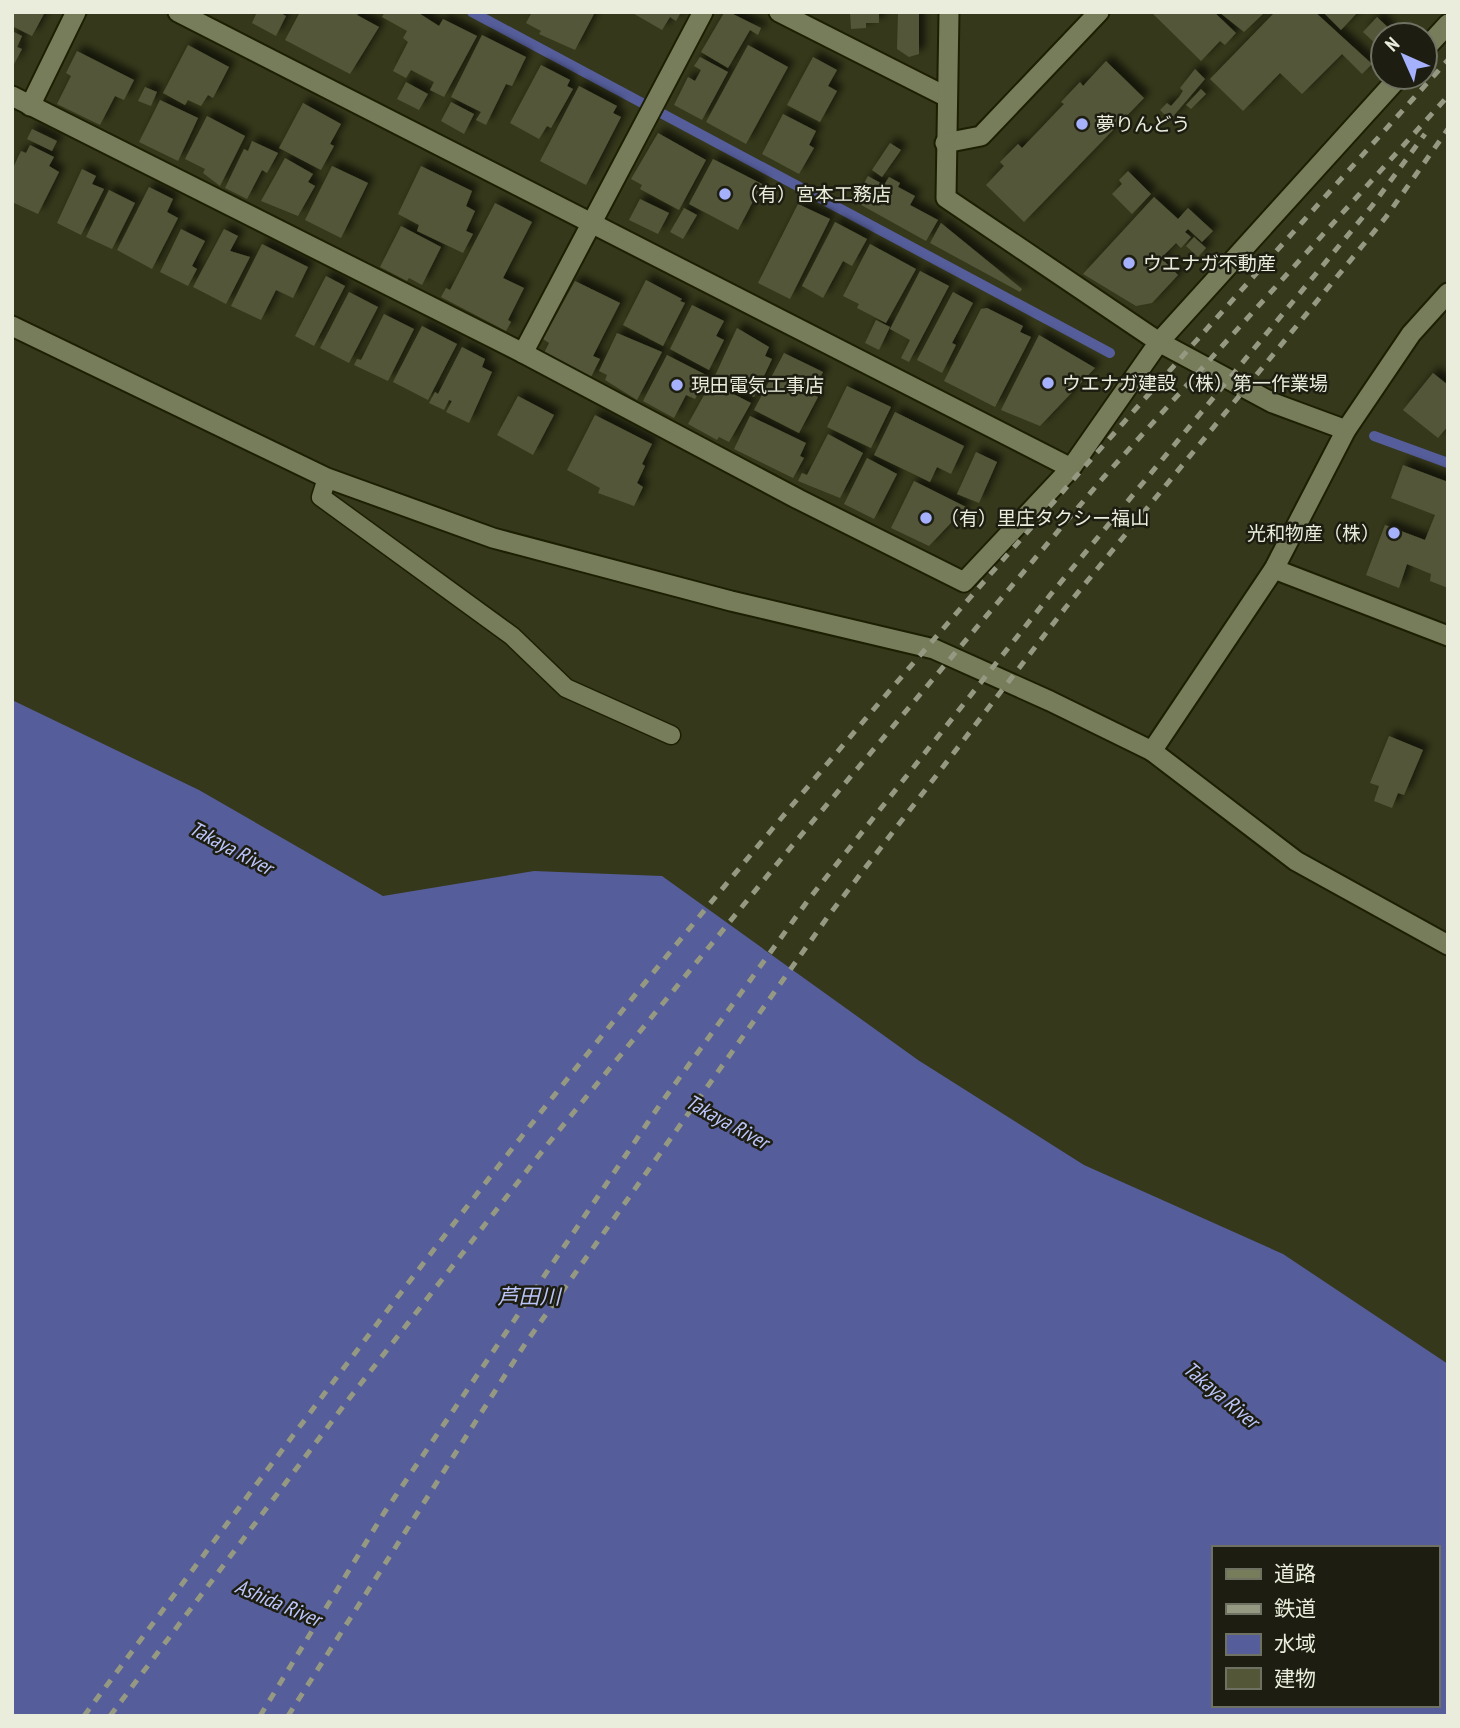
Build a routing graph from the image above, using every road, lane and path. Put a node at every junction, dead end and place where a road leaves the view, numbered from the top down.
1 (76, 12) edge
2 (178, 12) edge
3 (704, 12) edge
4 (779, 12) edge
5 (949, 12) edge
6 (1099, 12) edge
7 (1386, 91) edge
8 (947, 97) junction
9 (21, 101) edge
10 (946, 142) junction
11 (591, 222) junction
12 (1448, 293) edge
13 (12, 326) edge
14 (1159, 342) junction
15 (523, 353) junction
16 (1346, 430) junction
17 (1071, 468) junction
18 (327, 478) junction
19 (1274, 569) junction
20 (1448, 636) edge
21 (671, 735) dead end
22 (1152, 751) junction
23 (1448, 945) edge

1 - 9 street
2 - 11 street
3 - 11 street
4 - 8 street
5 - 8 street
6 - 10 street
7 - 14 street
8 - 10 street
9 - 15 street
10 - 14 street
11 - 15 street
11 - 17 street
12 - 16 street
13 - 18 street
14 - 16 street
14 - 17 street
15 - 17 street
16 - 19 street
18 - 21 lane
18 - 22 street
19 - 20 street
19 - 22 street
22 - 23 street

